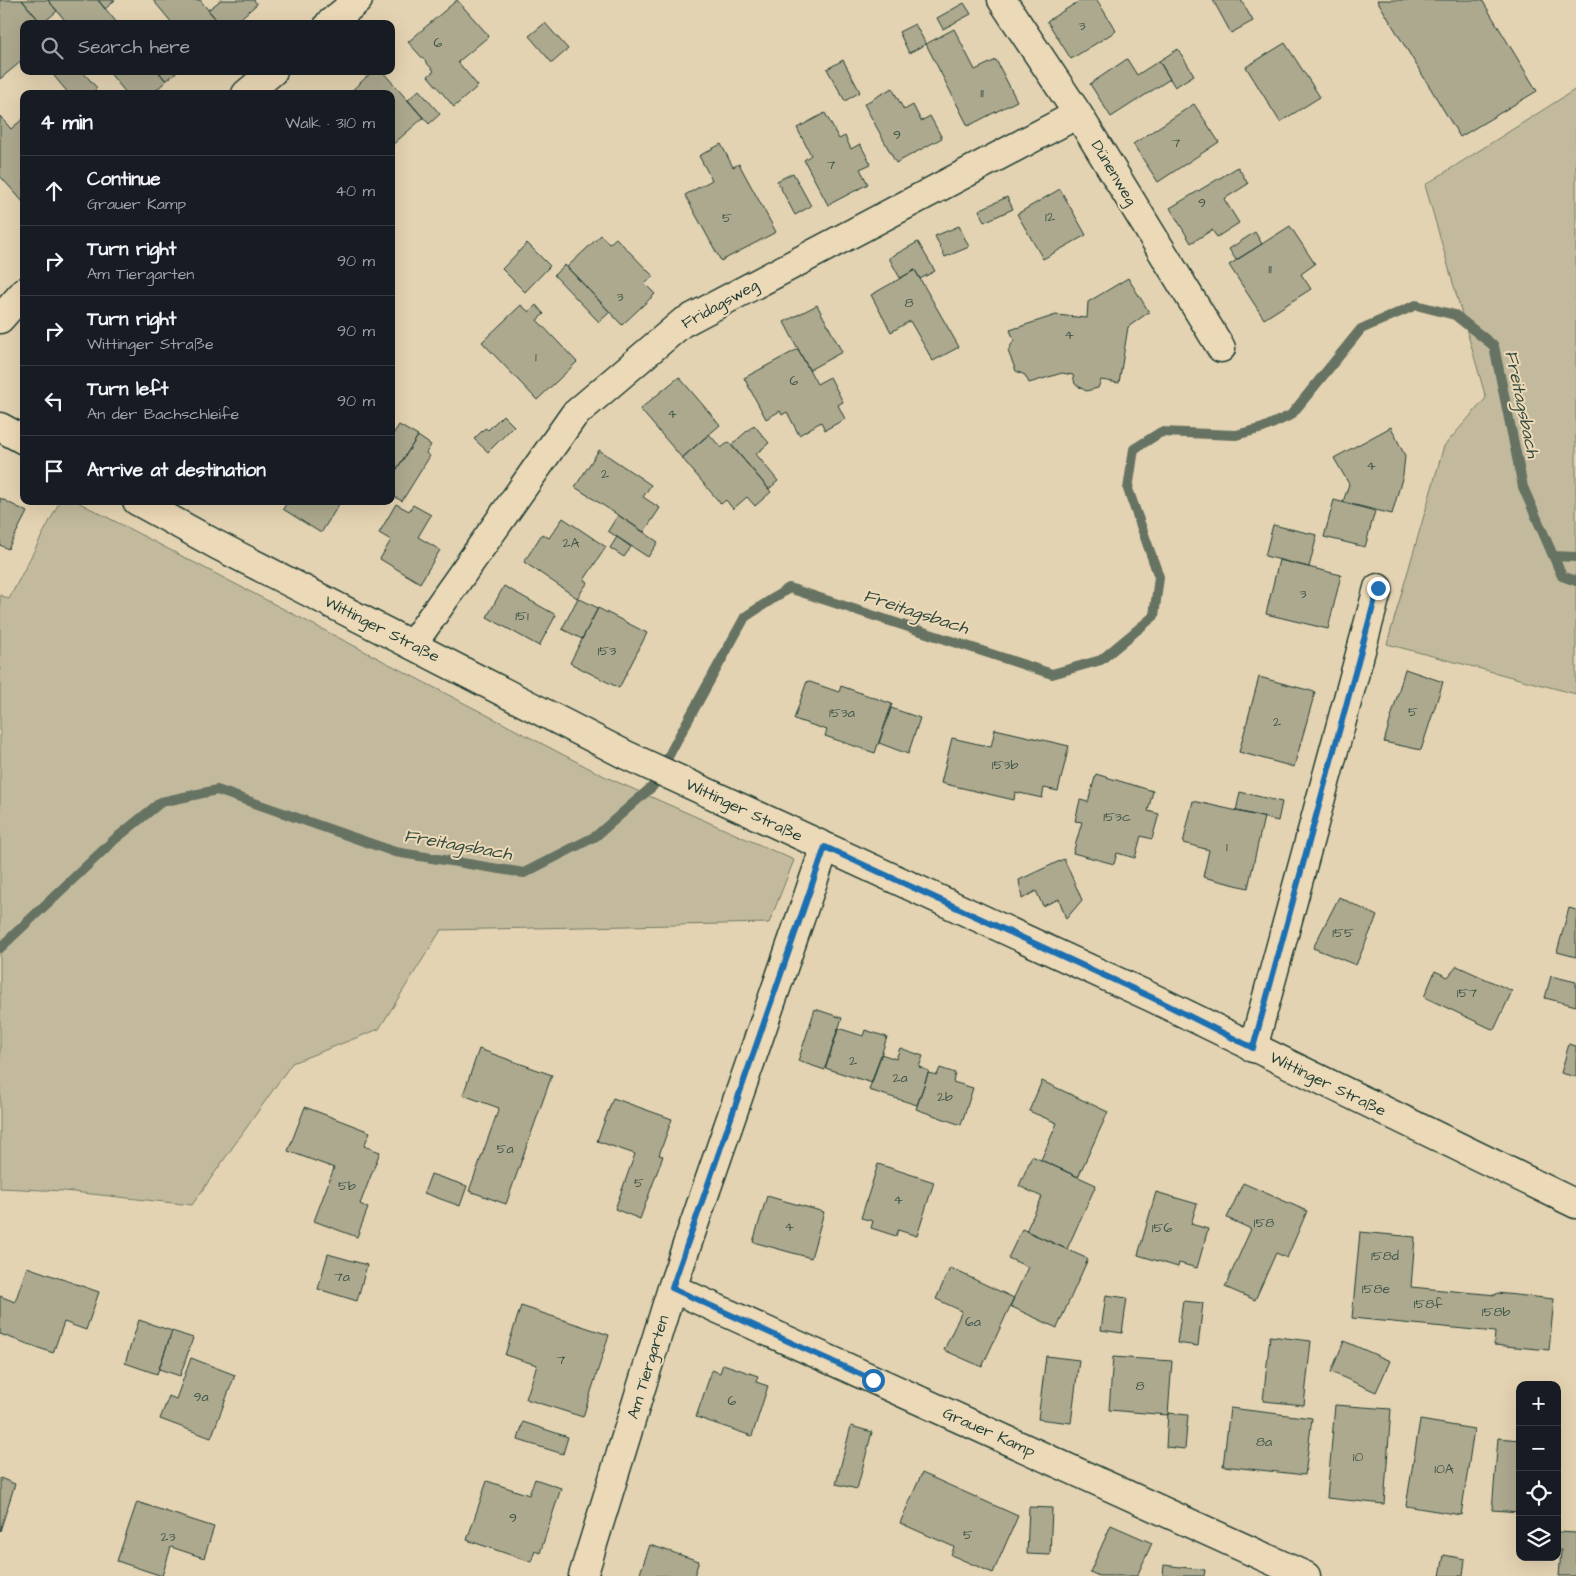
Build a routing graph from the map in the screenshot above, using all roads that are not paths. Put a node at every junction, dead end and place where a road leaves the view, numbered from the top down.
1 (358, 0) edge
2 (1002, 0) edge
3 (334, 20) edge
4 (267, 75) edge
5 (251, 90) edge
6 (1078, 114) junction
7 (20, 296) edge
8 (0, 319) edge
9 (1221, 348) dead end
10 (0, 427) edge
11 (20, 438) edge
12 (144, 505) edge
13 (1378, 588) dead end
14 (412, 644) junction
15 (825, 847) junction
16 (1253, 1048) junction
17 (1576, 1204) edge
18 (672, 1288) junction
19 (583, 1576) edge
20 (1306, 1576) edge

1 - 3 street
2 - 6 street, Dünenweg
4 - 5 street
6 - 9 street, Dünenweg
6 - 14 street, Fridagsweg
7 - 8 street
10 - 11 street
12 - 14 street, Wittinger Straße
13 - 16 street
14 - 15 street, Wittinger Straße
15 - 16 street, Wittinger Straße
15 - 18 street, Am Tiergarten
16 - 17 street, Wittinger Straße
18 - 19 street, Am Tiergarten
18 - 20 street, Grauer Kamp

